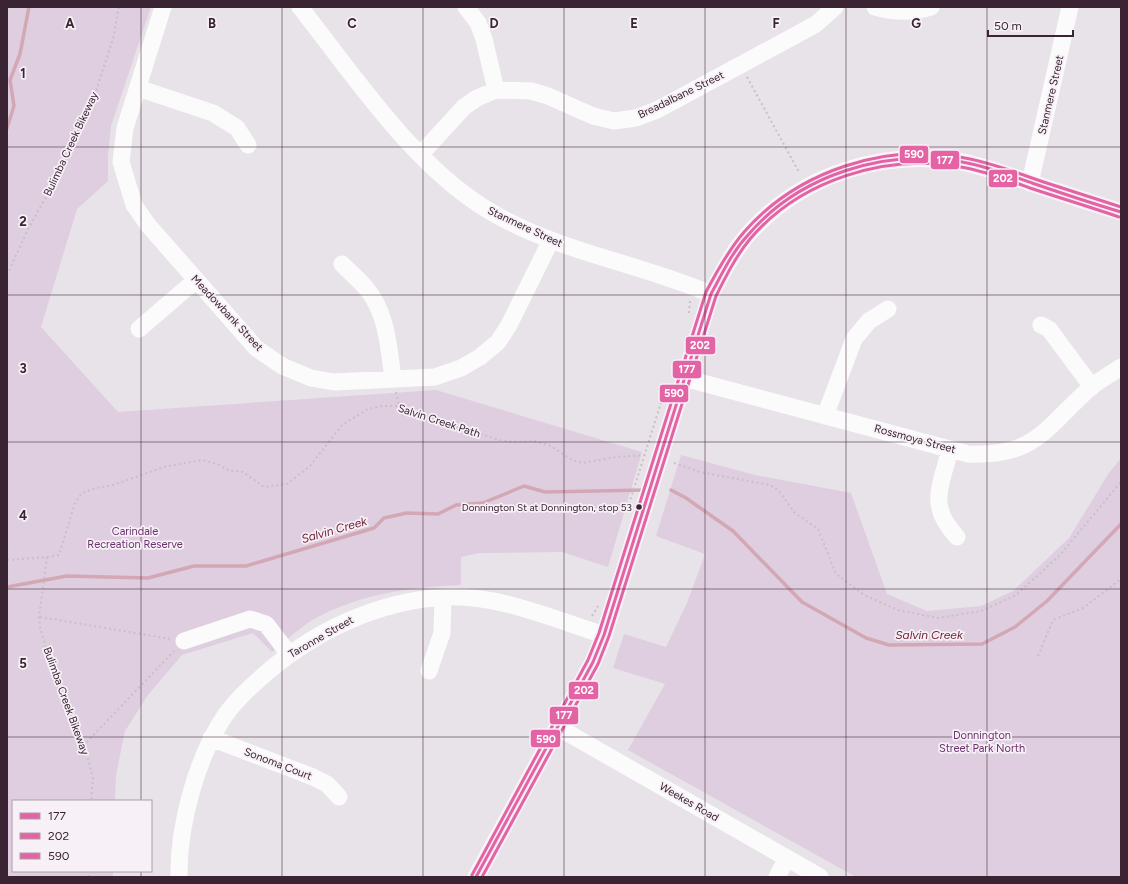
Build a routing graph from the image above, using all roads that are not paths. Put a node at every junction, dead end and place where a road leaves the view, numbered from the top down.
1 (163, 7) edge
2 (300, 7) edge
3 (466, 7) edge
4 (835, 7) edge
5 (875, 7) edge
6 (931, 7) edge
7 (1070, 7) edge
8 (138, 88) junction
9 (496, 90) junction
10 (248, 145) dead end
11 (420, 155) junction
12 (1030, 183) junction
13 (1121, 212) edge
14 (551, 240) junction
15 (342, 264) dead end
16 (196, 280) junction
17 (711, 294) junction
18 (888, 309) dead end
19 (1041, 325) dead end
20 (139, 329) dead end
21 (1121, 368) edge
22 (684, 378) junction
23 (395, 385) junction
24 (1092, 387) junction
25 (825, 416) junction
26 (950, 449) junction
27 (957, 537) dead end
28 (443, 597) junction
29 (604, 635) junction
30 (184, 641) road end
31 (289, 654) junction
32 (429, 671) dead end
33 (559, 728) junction
34 (211, 738) junction
35 (339, 797) dead end
36 (787, 858) junction
37 (179, 877) edge
38 (476, 877) edge
39 (777, 877) edge
40 (820, 877) edge

1 - 8 street, Meadowbank Street
2 - 11 street, Stanmere Street
3 - 9 street
4 - 9 street, Breadalbane Street
5 - 6 street
7 - 12 street, Stanmere Street
8 - 10 street
8 - 16 street, Meadowbank Street
9 - 11 street, Breadalbane Street
11 - 14 street, Stanmere Street
12 - 13 street
12 - 17 street
14 - 17 street, Stanmere Street
14 - 23 street, Meadowbank Street
15 - 23 street
16 - 20 street
16 - 23 street, Meadowbank Street
17 - 22 street
18 - 25 street
19 - 24 street
21 - 24 street, Rossmoya Street
22 - 25 street, Rossmoya Street
22 - 29 street
24 - 26 street, Rossmoya Street
25 - 26 street, Rossmoya Street
26 - 27 street
28 - 29 street, Taronne Street
28 - 31 street, Taronne Street
28 - 32 street
29 - 33 street
30 - 31 street
31 - 34 street, Taronne Street
33 - 36 street, Weekes Road
33 - 38 street
34 - 35 street, Sonoma Court
34 - 37 street, Taronne Street
36 - 39 street
36 - 40 street, Weekes Road

